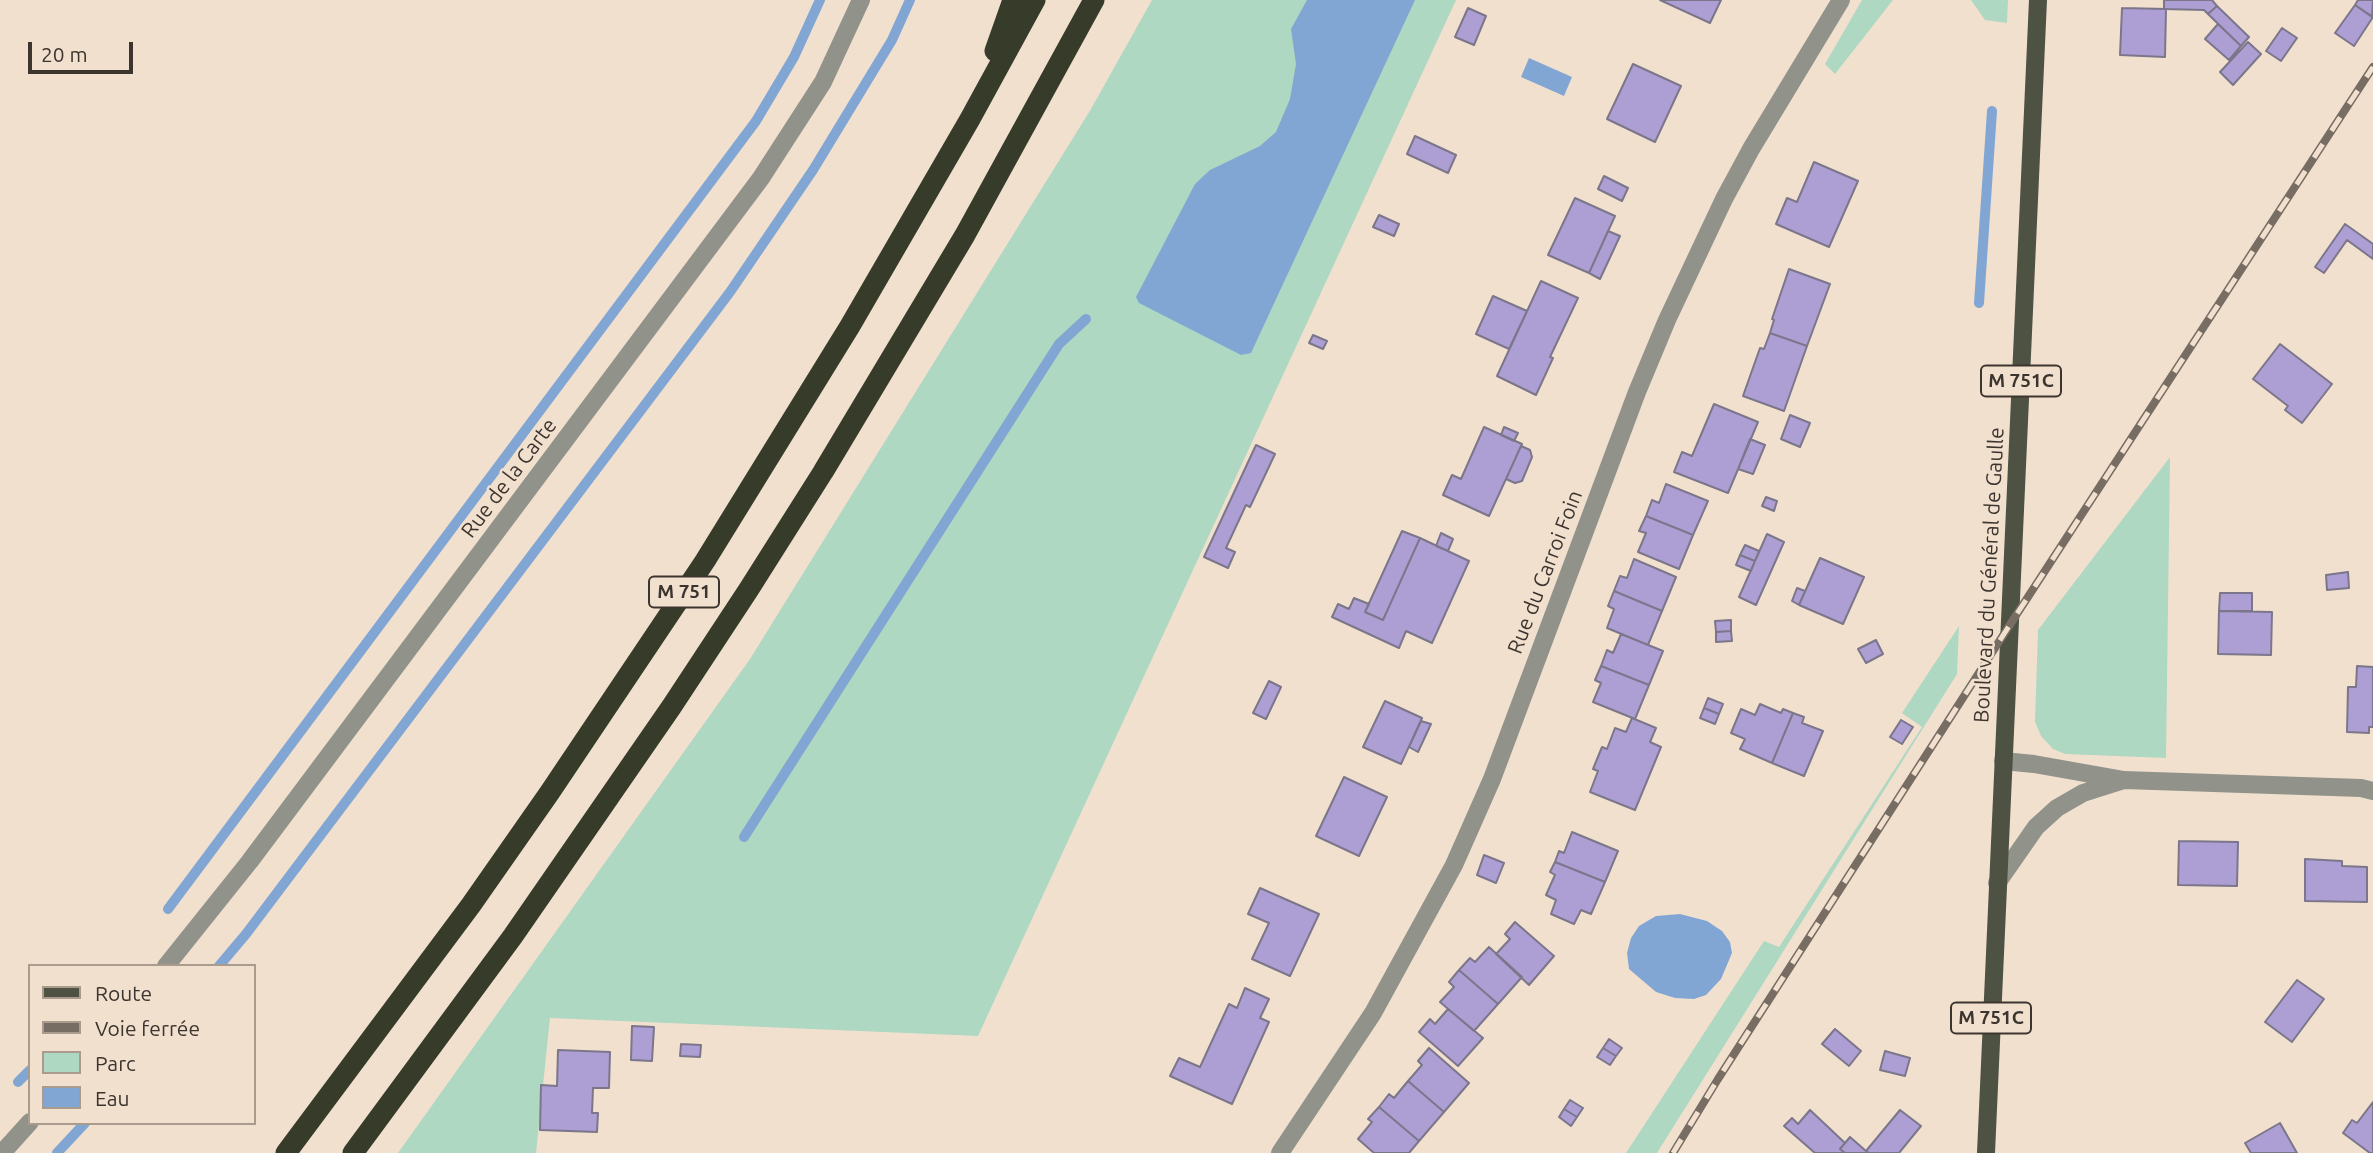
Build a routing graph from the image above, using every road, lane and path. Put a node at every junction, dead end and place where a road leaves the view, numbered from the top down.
1 (862, 0) edge
2 (1013, 0) edge
3 (1035, 0) edge
4 (1841, 0) edge
5 (2038, 0) edge
6 (1092, 5) edge
7 (970, 119) junction
8 (2003, 761) junction
9 (2124, 780) junction
10 (2373, 791) edge
11 (1997, 883) junction
12 (168, 964) edge
13 (28, 1124) edge
14 (2, 1153) edge
15 (286, 1153) edge
16 (353, 1153) edge
17 (1280, 1153) edge
18 (1986, 1153) edge

1 - 12 street, Rue de la Carte
2 - 7 highway
3 - 7 highway, M 751
4 - 17 street, Rue du Carroi Foin
5 - 8 main road, Boulevard du Général de Gaulle / M 751C
6 - 16 highway, M 751
7 - 15 highway, M 751
8 - 9 street
8 - 11 main road, Boulevard du Général de Gaulle / M 751C
9 - 10 street
9 - 11 street
11 - 18 main road, Boulevard du Général de Gaulle / M 751C
13 - 14 street

